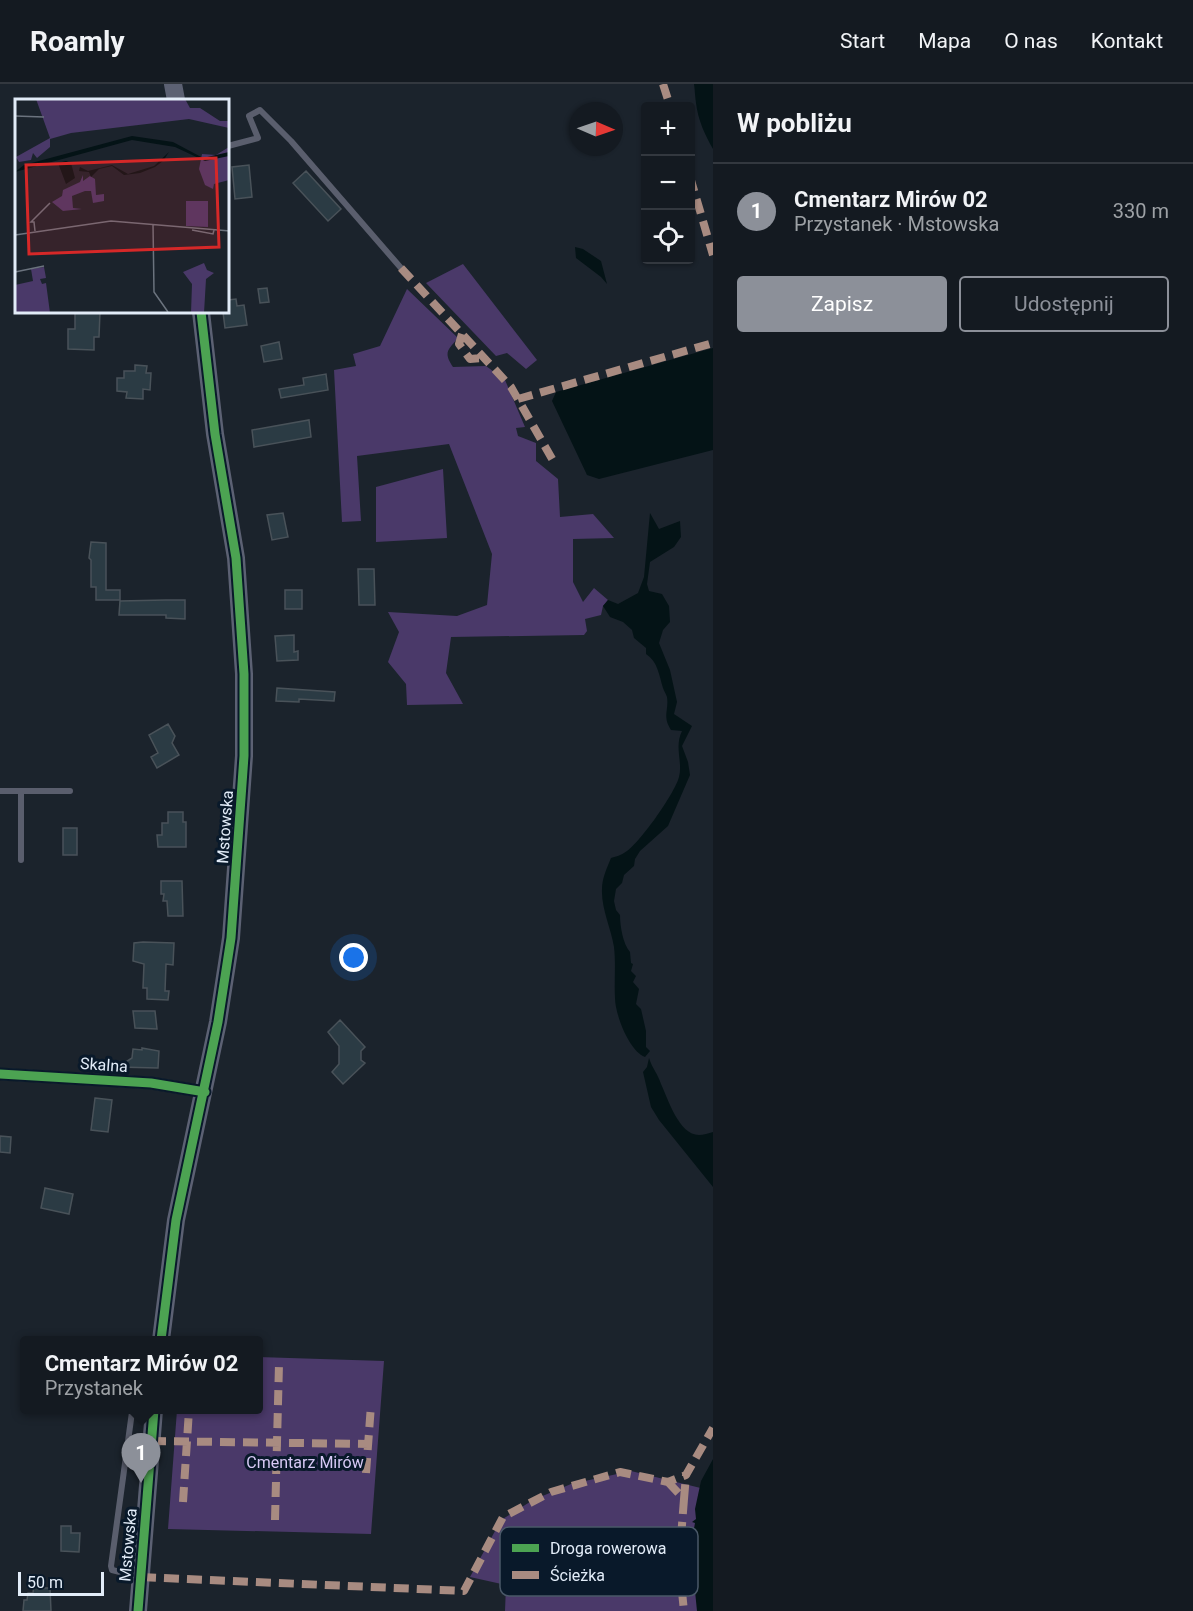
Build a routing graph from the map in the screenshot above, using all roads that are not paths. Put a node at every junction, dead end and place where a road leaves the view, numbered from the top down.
1 (173, 84) edge
2 (176, 99) edge
3 (230, 145) edge
4 (401, 268) dead end
5 (201, 314) edge
6 (0, 791) edge
7 (21, 791) junction
8 (70, 791) dead end
9 (21, 860) dead end
10 (0, 1074) edge
11 (205, 1092) junction
12 (162, 1336) edge
13 (132, 1414) edge
14 (154, 1414) edge
15 (141, 1577) junction
16 (138, 1611) edge

1 - 2 street
3 - 4 lane
5 - 11 street, Mstowska
6 - 7 lane
7 - 8 lane
7 - 9 lane
10 - 11 street, Skalna
11 - 12 street, Mstowska
13 - 15 lane
14 - 15 street, Mstowska
15 - 16 street, Mstowska

